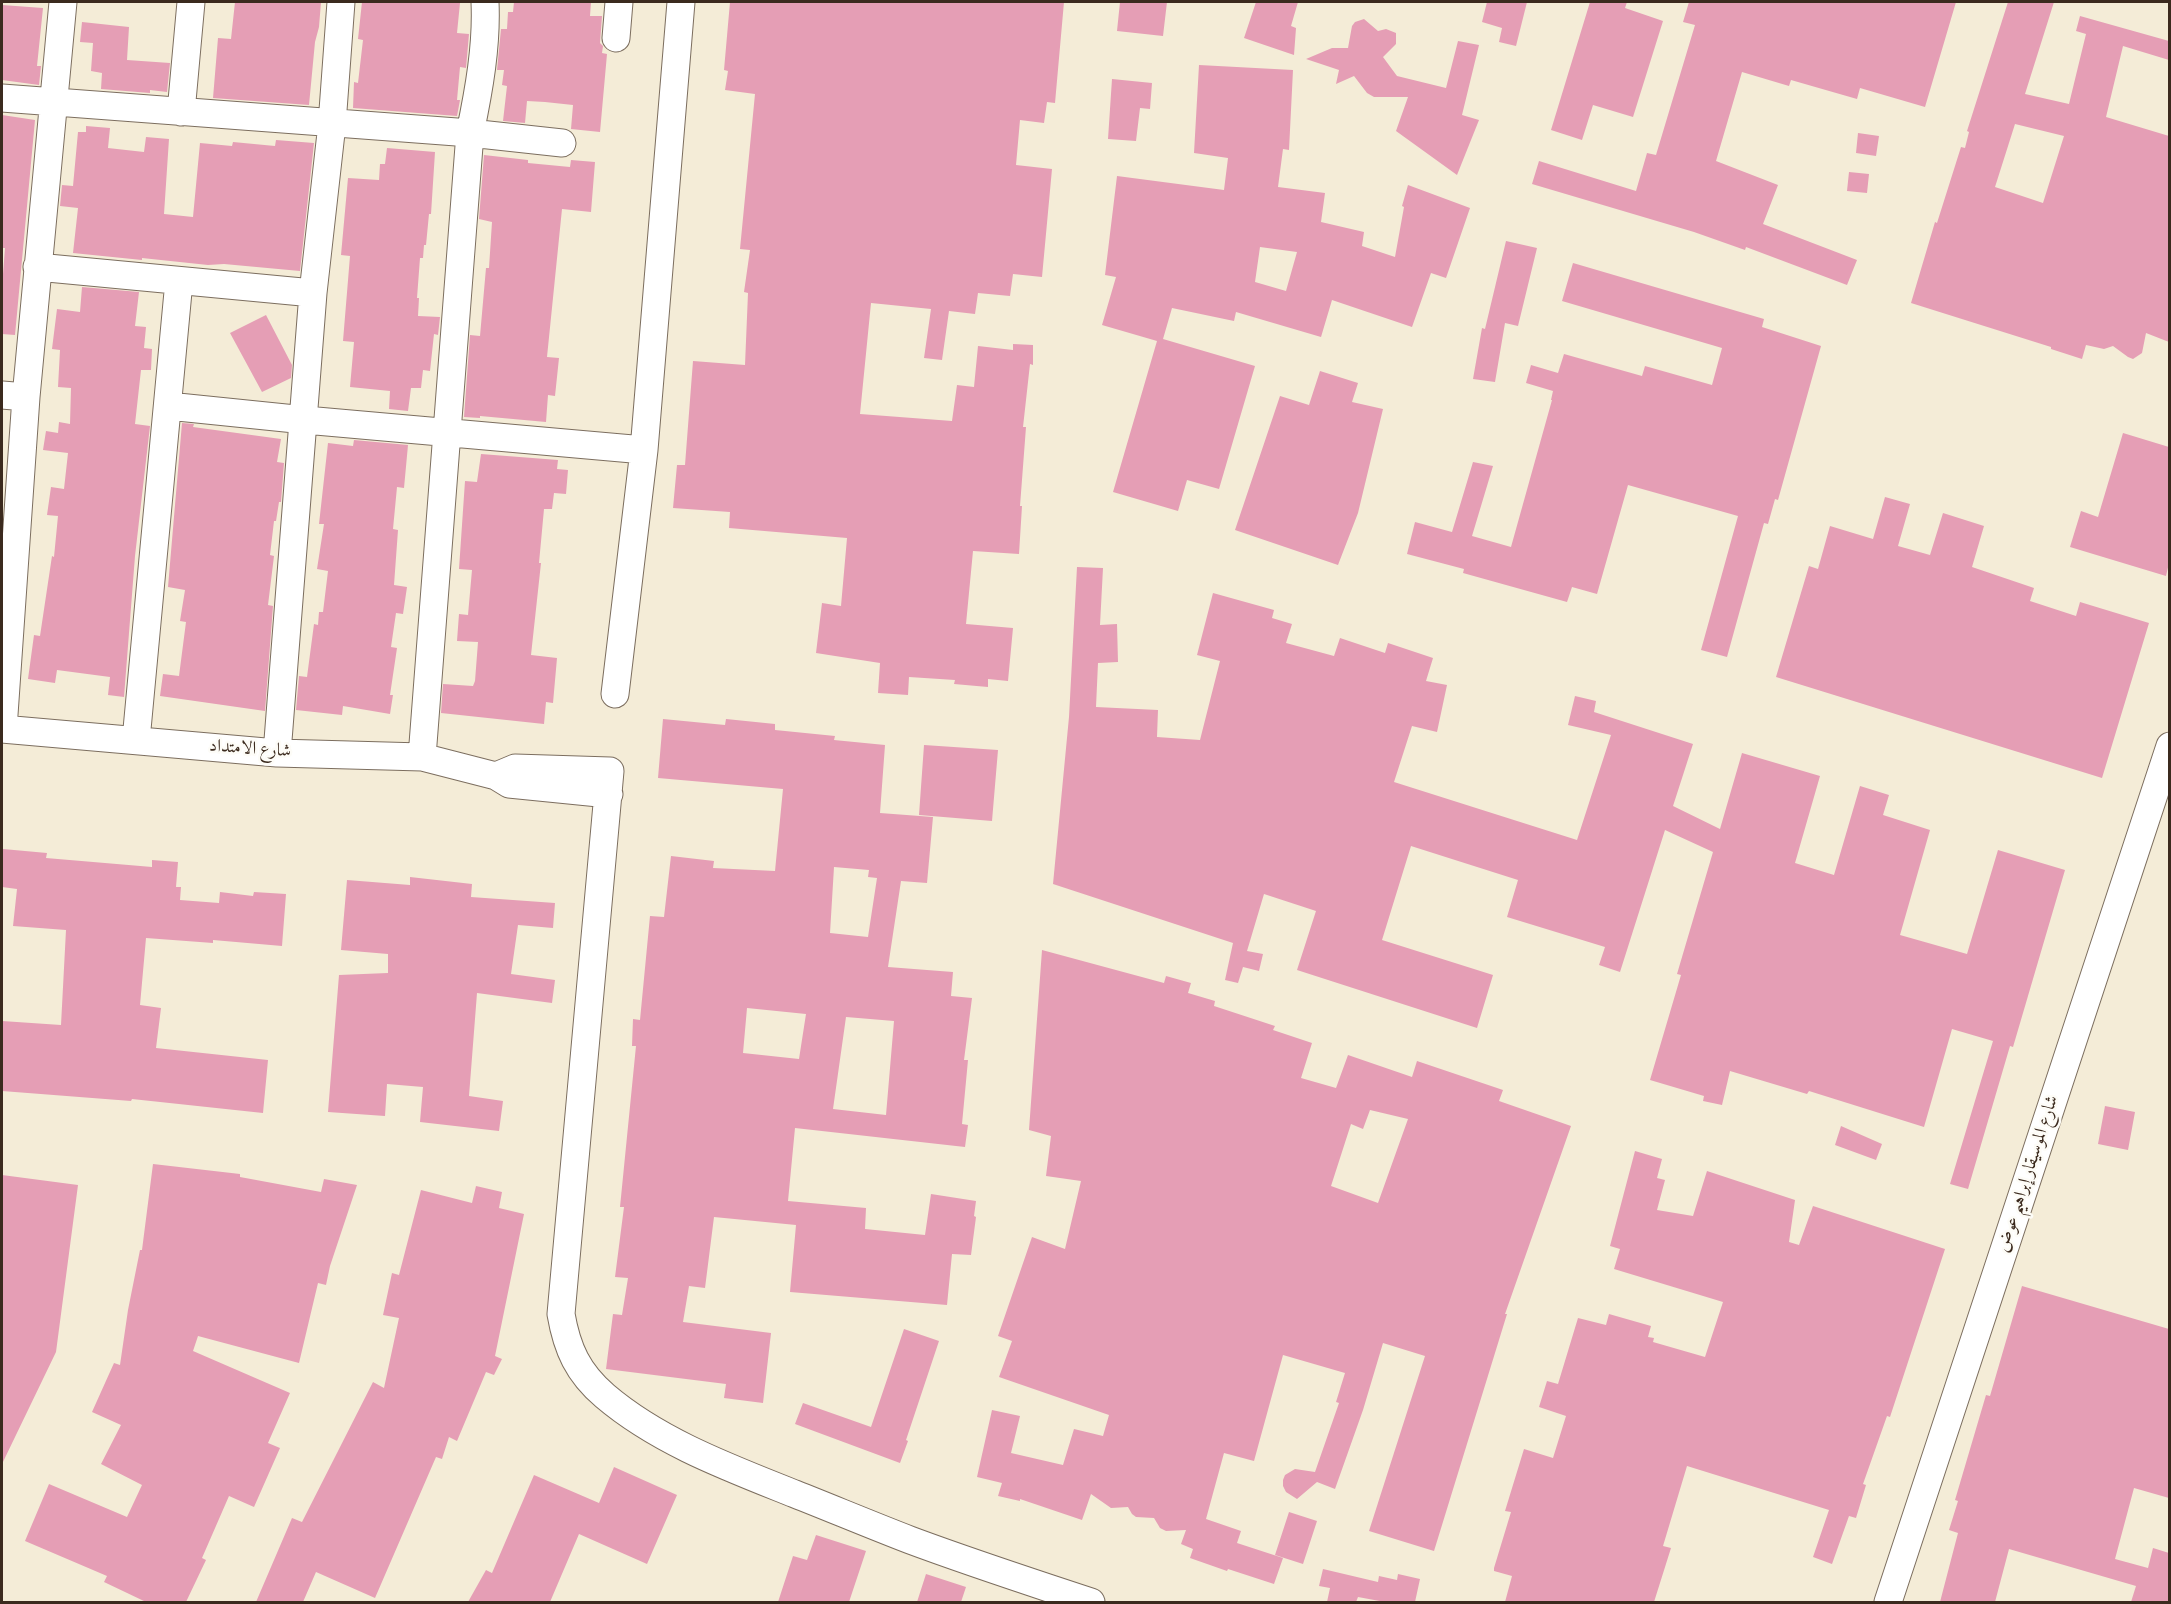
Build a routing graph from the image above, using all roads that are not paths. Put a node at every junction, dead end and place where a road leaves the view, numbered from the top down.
1 (63, 2) edge
2 (191, 2) edge
3 (341, 2) edge
4 (485, 2) edge
5 (619, 2) edge
6 (681, 2) edge
7 (616, 38) dead end
8 (2, 98) edge
9 (52, 102) junction
10 (181, 112) junction
11 (332, 124) junction
12 (470, 133) junction
13 (562, 143) dead end
14 (37, 267) junction
15 (179, 281) junction
16 (313, 293) junction
17 (14, 396) edge
18 (168, 406) junction
19 (304, 420) junction
20 (446, 433) junction
21 (644, 450) junction
22 (615, 694) dead end
23 (2, 729) edge
24 (136, 740) junction
25 (2169, 746) edge
26 (277, 753) junction
27 (422, 757) junction
28 (1091, 1602) edge
29 (1888, 1602) edge

1 - 9 street
2 - 10 street
3 - 11 street
4 - 12 street
5 - 7 street
6 - 21 street
8 - 9 street
9 - 10 street
9 - 14 street
10 - 11 street
11 - 12 street
11 - 16 street
12 - 13 street
12 - 20 street
14 - 15 street
14 - 17 street
15 - 16 street
15 - 18 street
16 - 19 street
17 - 23 street
18 - 19 street
18 - 24 street
19 - 20 street
19 - 26 street
20 - 21 street
20 - 27 street
21 - 22 street
23 - 24 street, شارع الامتداد
24 - 26 street, شارع الامتداد
25 - 29 street, شارع الموسيقار إبراهيم عوض
26 - 27 street, شارع الامتداد
27 - 28 street, شارع الامتداد

